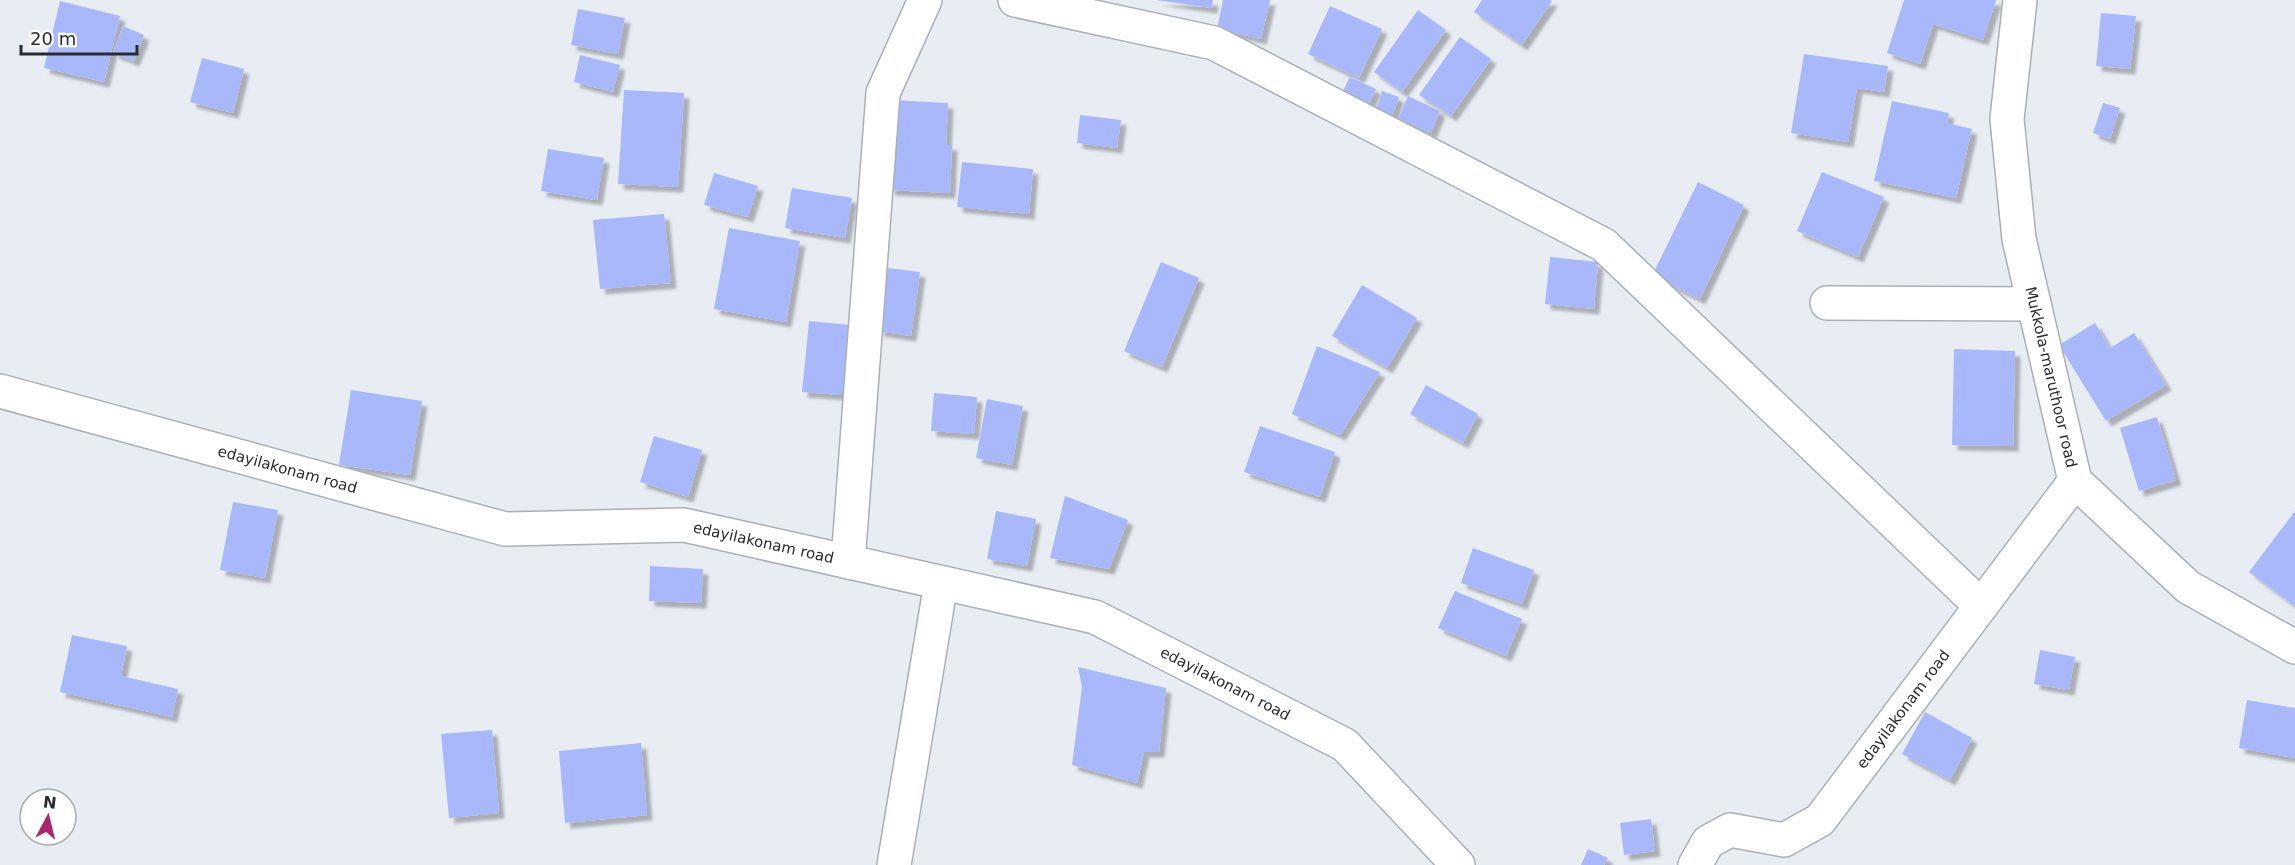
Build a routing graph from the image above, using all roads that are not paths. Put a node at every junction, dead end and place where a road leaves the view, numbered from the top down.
1 (925, 0) edge
2 (1015, 0) edge
3 (2020, 0) edge
4 (1827, 303) dead end
5 (2034, 304) junction
6 (0, 391) edge
7 (2075, 481) junction
8 (848, 562) junction
9 (941, 583) junction
10 (1981, 606) junction
11 (2295, 647) edge
12 (894, 865) edge
13 (1458, 865) edge
14 (1695, 865) edge

1 - 8 street
2 - 10 street
3 - 5 street, Mukkola-maruthoor road
4 - 5 street
5 - 7 street, Mukkola-maruthoor road
6 - 8 street, edayilakonam road
7 - 10 street, edayilakonam road
7 - 11 street, Mukkola-maruthoor road
8 - 9 street, edayilakonam road
9 - 12 street
9 - 13 street, edayilakonam road
10 - 14 street, edayilakonam road

